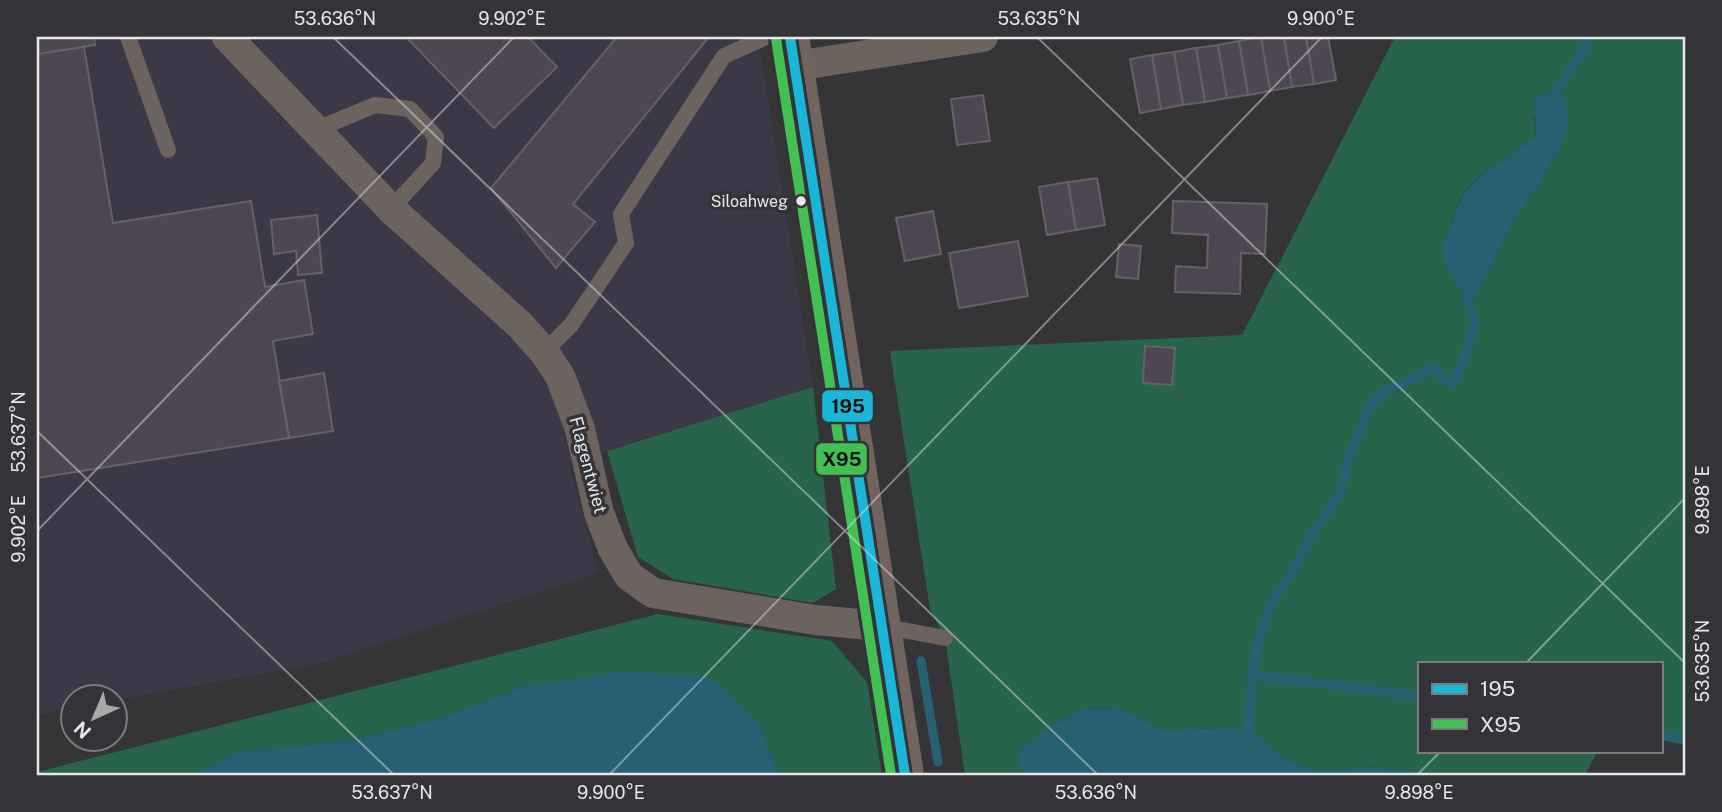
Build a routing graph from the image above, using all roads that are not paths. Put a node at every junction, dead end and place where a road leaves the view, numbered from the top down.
1 (128, 37) edge
2 (227, 37) edge
3 (766, 37) edge
4 (984, 37) edge
5 (792, 52) edge
6 (315, 130) junction
7 (168, 150) dead end
8 (391, 209) junction
9 (544, 352) junction
10 (879, 616) junction
11 (945, 638) dead end
12 (905, 775) edge

1 - 7 lane
2 - 6 street, Flagentwiet
3 - 9 lane
4 - 5 street
5 - 10 main road
6 - 8 street, Flagentwiet
6 - 8 lane
8 - 9 street, Flagentwiet
9 - 10 street, Flagentwiet
10 - 11 lane, Flagentwiet
10 - 12 main road

